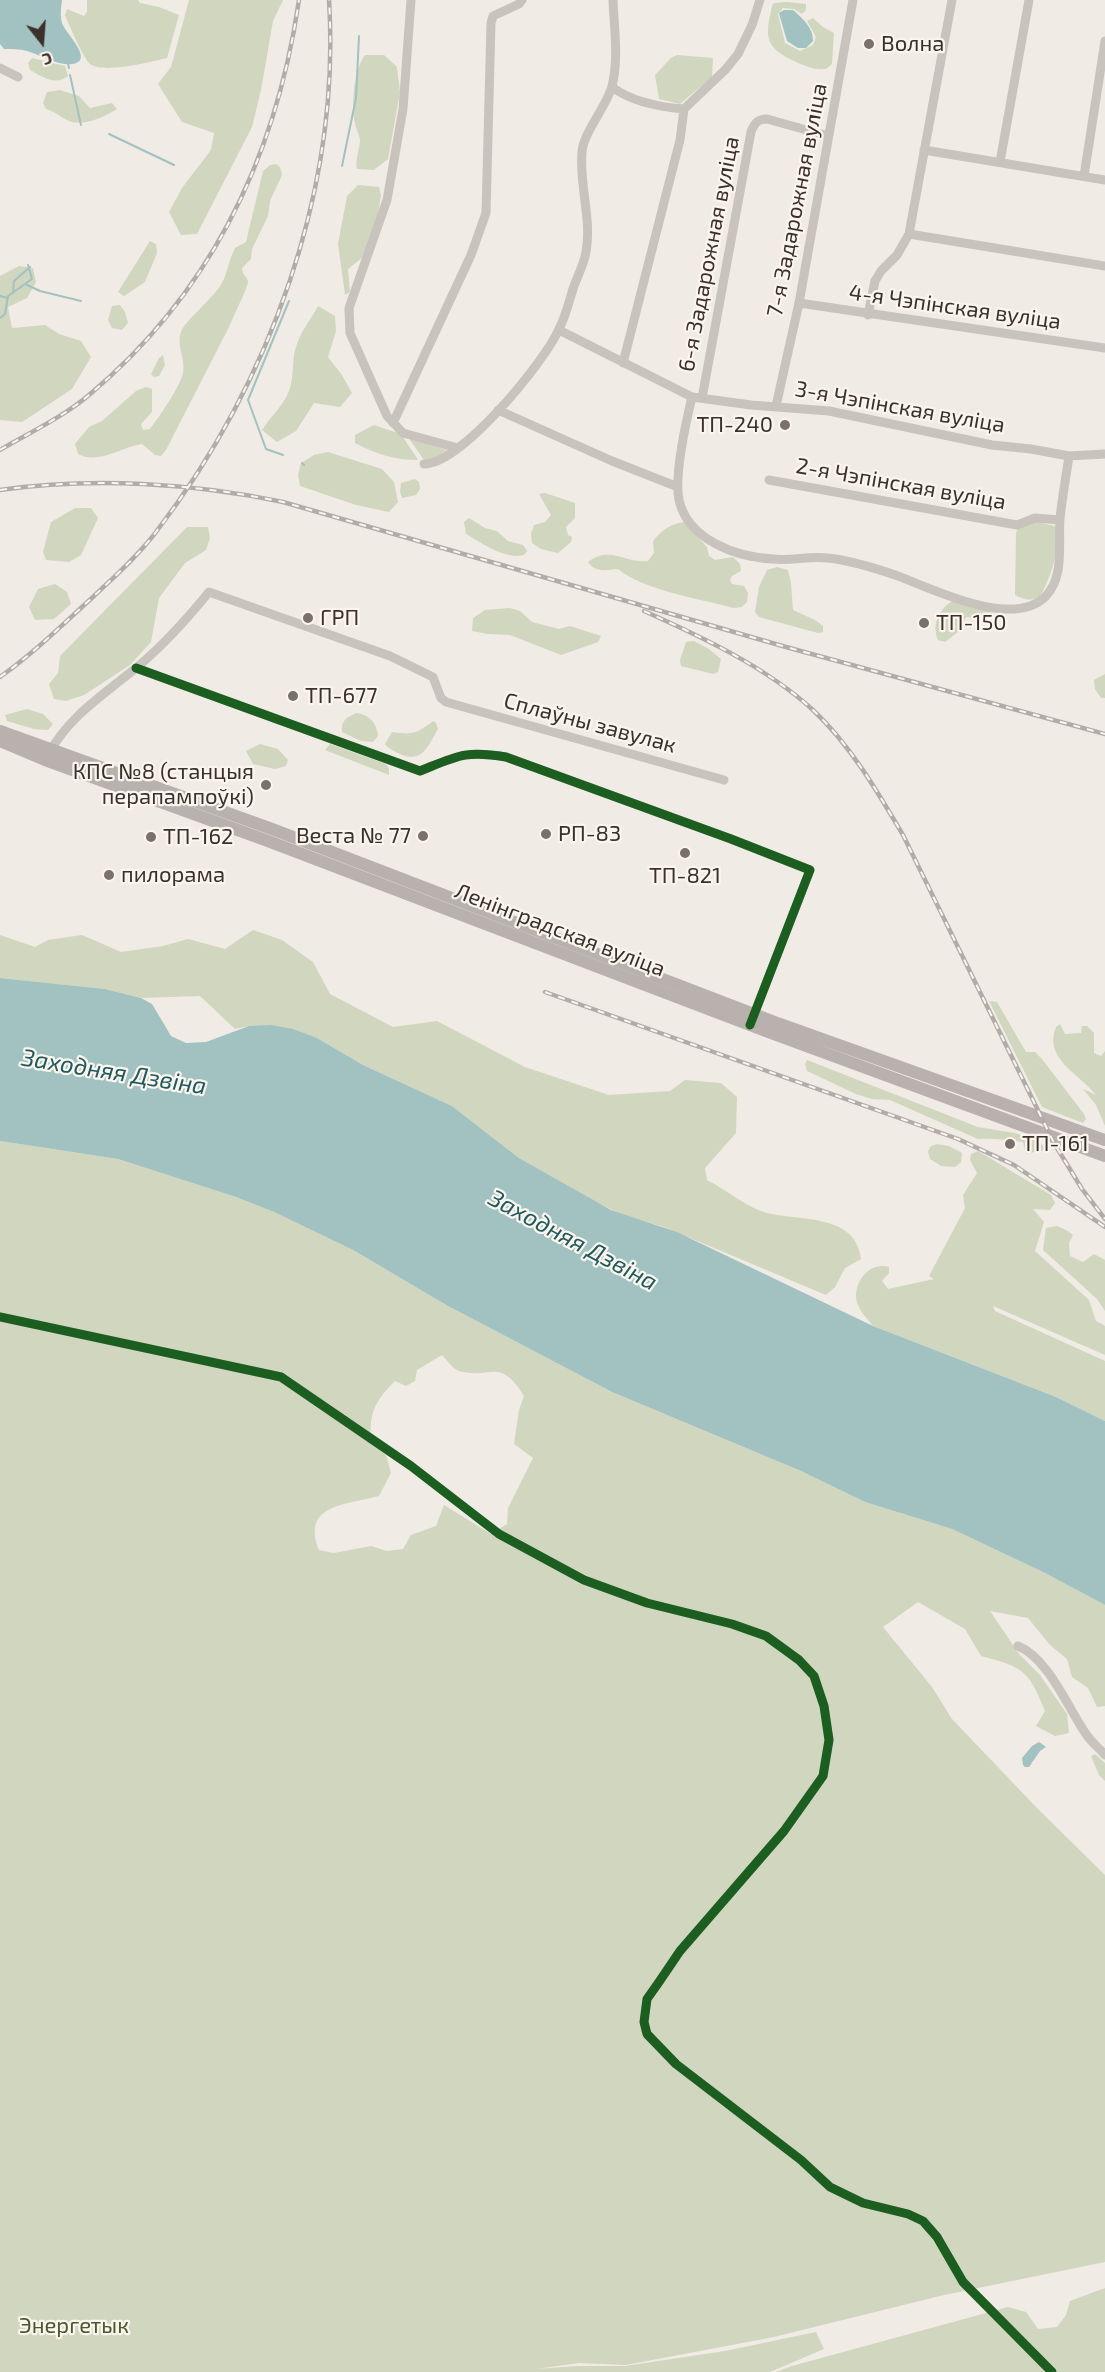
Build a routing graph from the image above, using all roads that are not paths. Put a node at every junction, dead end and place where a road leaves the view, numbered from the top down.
1 (411, 0) edge
2 (522, 0) edge
3 (613, 0) edge
4 (760, 0) edge
5 (853, 0) edge
6 (952, 0) edge
7 (1029, 0) edge
8 (1105, 40) edge
9 (0, 68) edge
10 (18, 77) dead end
11 (612, 87) junction
12 (684, 109) junction
13 (828, 136) junction
14 (924, 150) junction
15 (1000, 162) junction
16 (1084, 176) junction
17 (1105, 180) edge
18 (909, 234) junction
19 (1105, 266) edge
20 (799, 303) junction
21 (868, 315) junction
22 (559, 330) junction
23 (1105, 348) edge
24 (623, 363) junction
25 (697, 397) junction
26 (776, 406) junction
27 (498, 410) junction
28 (393, 423) junction
29 (458, 448) junction
30 (1105, 454) edge
31 (1069, 456) junction
32 (424, 464) dead end
33 (769, 480) dead end
34 (678, 487) junction
35 (1060, 520) junction
36 (136, 668) junction
37 (0, 731) edge
38 (0, 741) edge
39 (52, 748) junction
40 (45, 760) junction
41 (724, 780) dead end
42 (159, 794) junction
43 (752, 1020) junction
44 (1105, 1140) edge
45 (1105, 1156) edge
46 (0, 1317) edge
47 (1018, 1646) dead end
48 (1105, 1755) edge
49 (1052, 2372) edge

1 - 28 street
2 - 28 street
3 - 11 street
4 - 12 street
5 - 13 street, 7-я Задарожная вуліца
6 - 14 street
7 - 15 street
8 - 16 street
9 - 10 street
11 - 12 street
11 - 22 street
12 - 24 street
13 - 20 street, 7-я Задарожная вуліца
13 - 25 street, 6-я Задарожная вуліца
14 - 15 street
14 - 18 street
15 - 16 street
16 - 17 street
18 - 19 street
18 - 21 street
20 - 21 street, 4-я Чэпінская вуліца
20 - 26 street, 7-я Задарожная вуліца
21 - 23 street, 4-я Чэпінская вуліца
22 - 24 street, 3-я Чэпінская вуліца
22 - 27 street
24 - 25 street, 3-я Чэпінская вуліца
25 - 26 street, 3-я Чэпінская вуліца
25 - 34 street, 6-я Задарожная вуліца
26 - 31 street, 3-я Чэпінская вуліца
27 - 29 street
27 - 34 street
28 - 29 street
29 - 32 street
30 - 31 street, 3-я Чэпінская вуліца
31 - 35 street
33 - 35 street, 2-я Чэпінская вуліца
34 - 35 street
36 - 39 street
36 - 41 street, Сплаўны завулак
36 - 43 street
37 - 39 main road, Ленінградская вуліца
38 - 40 main road, Ленінградская вуліца
39 - 40 street
39 - 42 main road, Ленінградская вуліца
40 - 42 main road, Ленінградская вуліца
42 - 43 main road, Ленінградская вуліца
43 - 44 main road, Ленінградская вуліца
43 - 45 main road, Ленінградская вуліца
46 - 49 street
47 - 48 street

